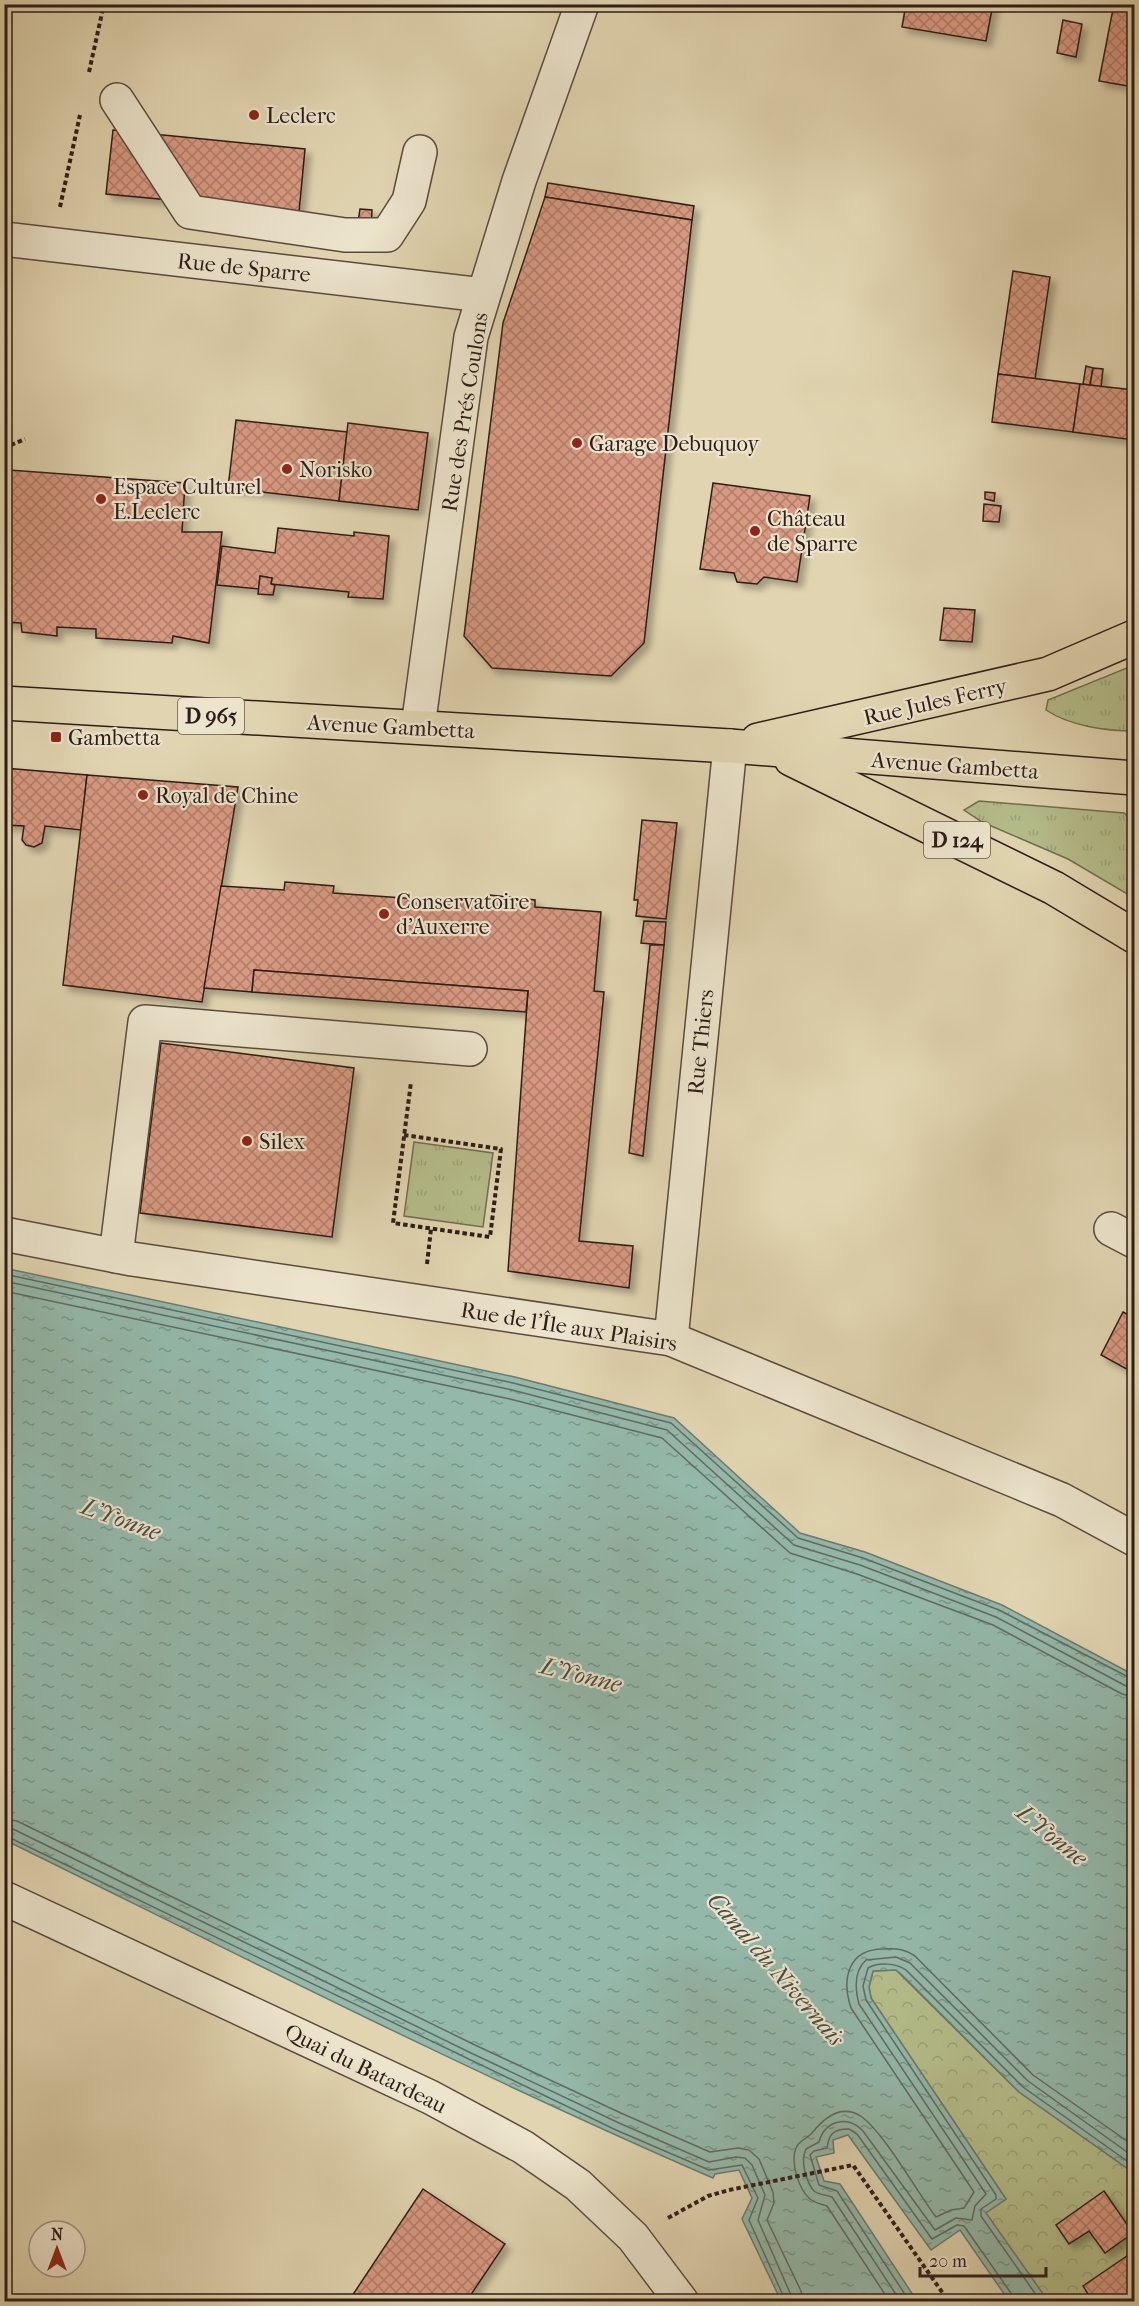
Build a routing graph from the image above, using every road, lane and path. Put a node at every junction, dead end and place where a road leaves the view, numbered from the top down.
1 (582, 22) edge
2 (117, 100) dead end
3 (420, 152) dead end
4 (4, 239) edge
5 (483, 295) junction
6 (25, 440) dead end
7 (4, 448) edge
8 (1134, 637) edge
9 (4, 703) edge
10 (418, 727) junction
11 (730, 746) junction
12 (776, 752) junction
13 (1134, 778) edge
14 (1134, 936) edge
15 (416, 1045) junction
16 (470, 1049) dead end
17 (404, 1135) junction
18 (431, 1229) junction
19 (4, 1234) edge
20 (428, 1251) dead end
21 (124, 1257) junction
22 (671, 1339) junction
23 (1134, 1539) edge
24 (4, 1898) edge
25 (633, 2237) junction
26 (682, 2301) edge
27 (949, 2301) edge

1 - 5 street, Rue des Prés Coulons
2 - 3 street
4 - 5 street, Rue de Sparre
5 - 10 street, Rue des Prés Coulons
6 - 7 path
8 - 11 main road, Rue Jules Ferry
9 - 10 main road, Avenue Gambetta / D 965
10 - 11 main road, Avenue Gambetta / D 965
11 - 12 main road, Avenue Gambetta
11 - 22 street, Rue Thiers
12 - 13 main road, Avenue Gambetta
12 - 14 main road, Avenue Gambetta / D 124
15 - 16 street
15 - 17 path
15 - 21 street
17 - 18 path
17 - 18 path
18 - 20 path
19 - 21 street, Rue de l'Île aux Plaisirs
21 - 22 street, Rue de l'Île aux Plaisirs
22 - 23 street, Rue de l'Île aux Plaisirs
24 - 25 street, Quai du Batardeau
25 - 26 street, Quai du Batardeau
25 - 27 path

